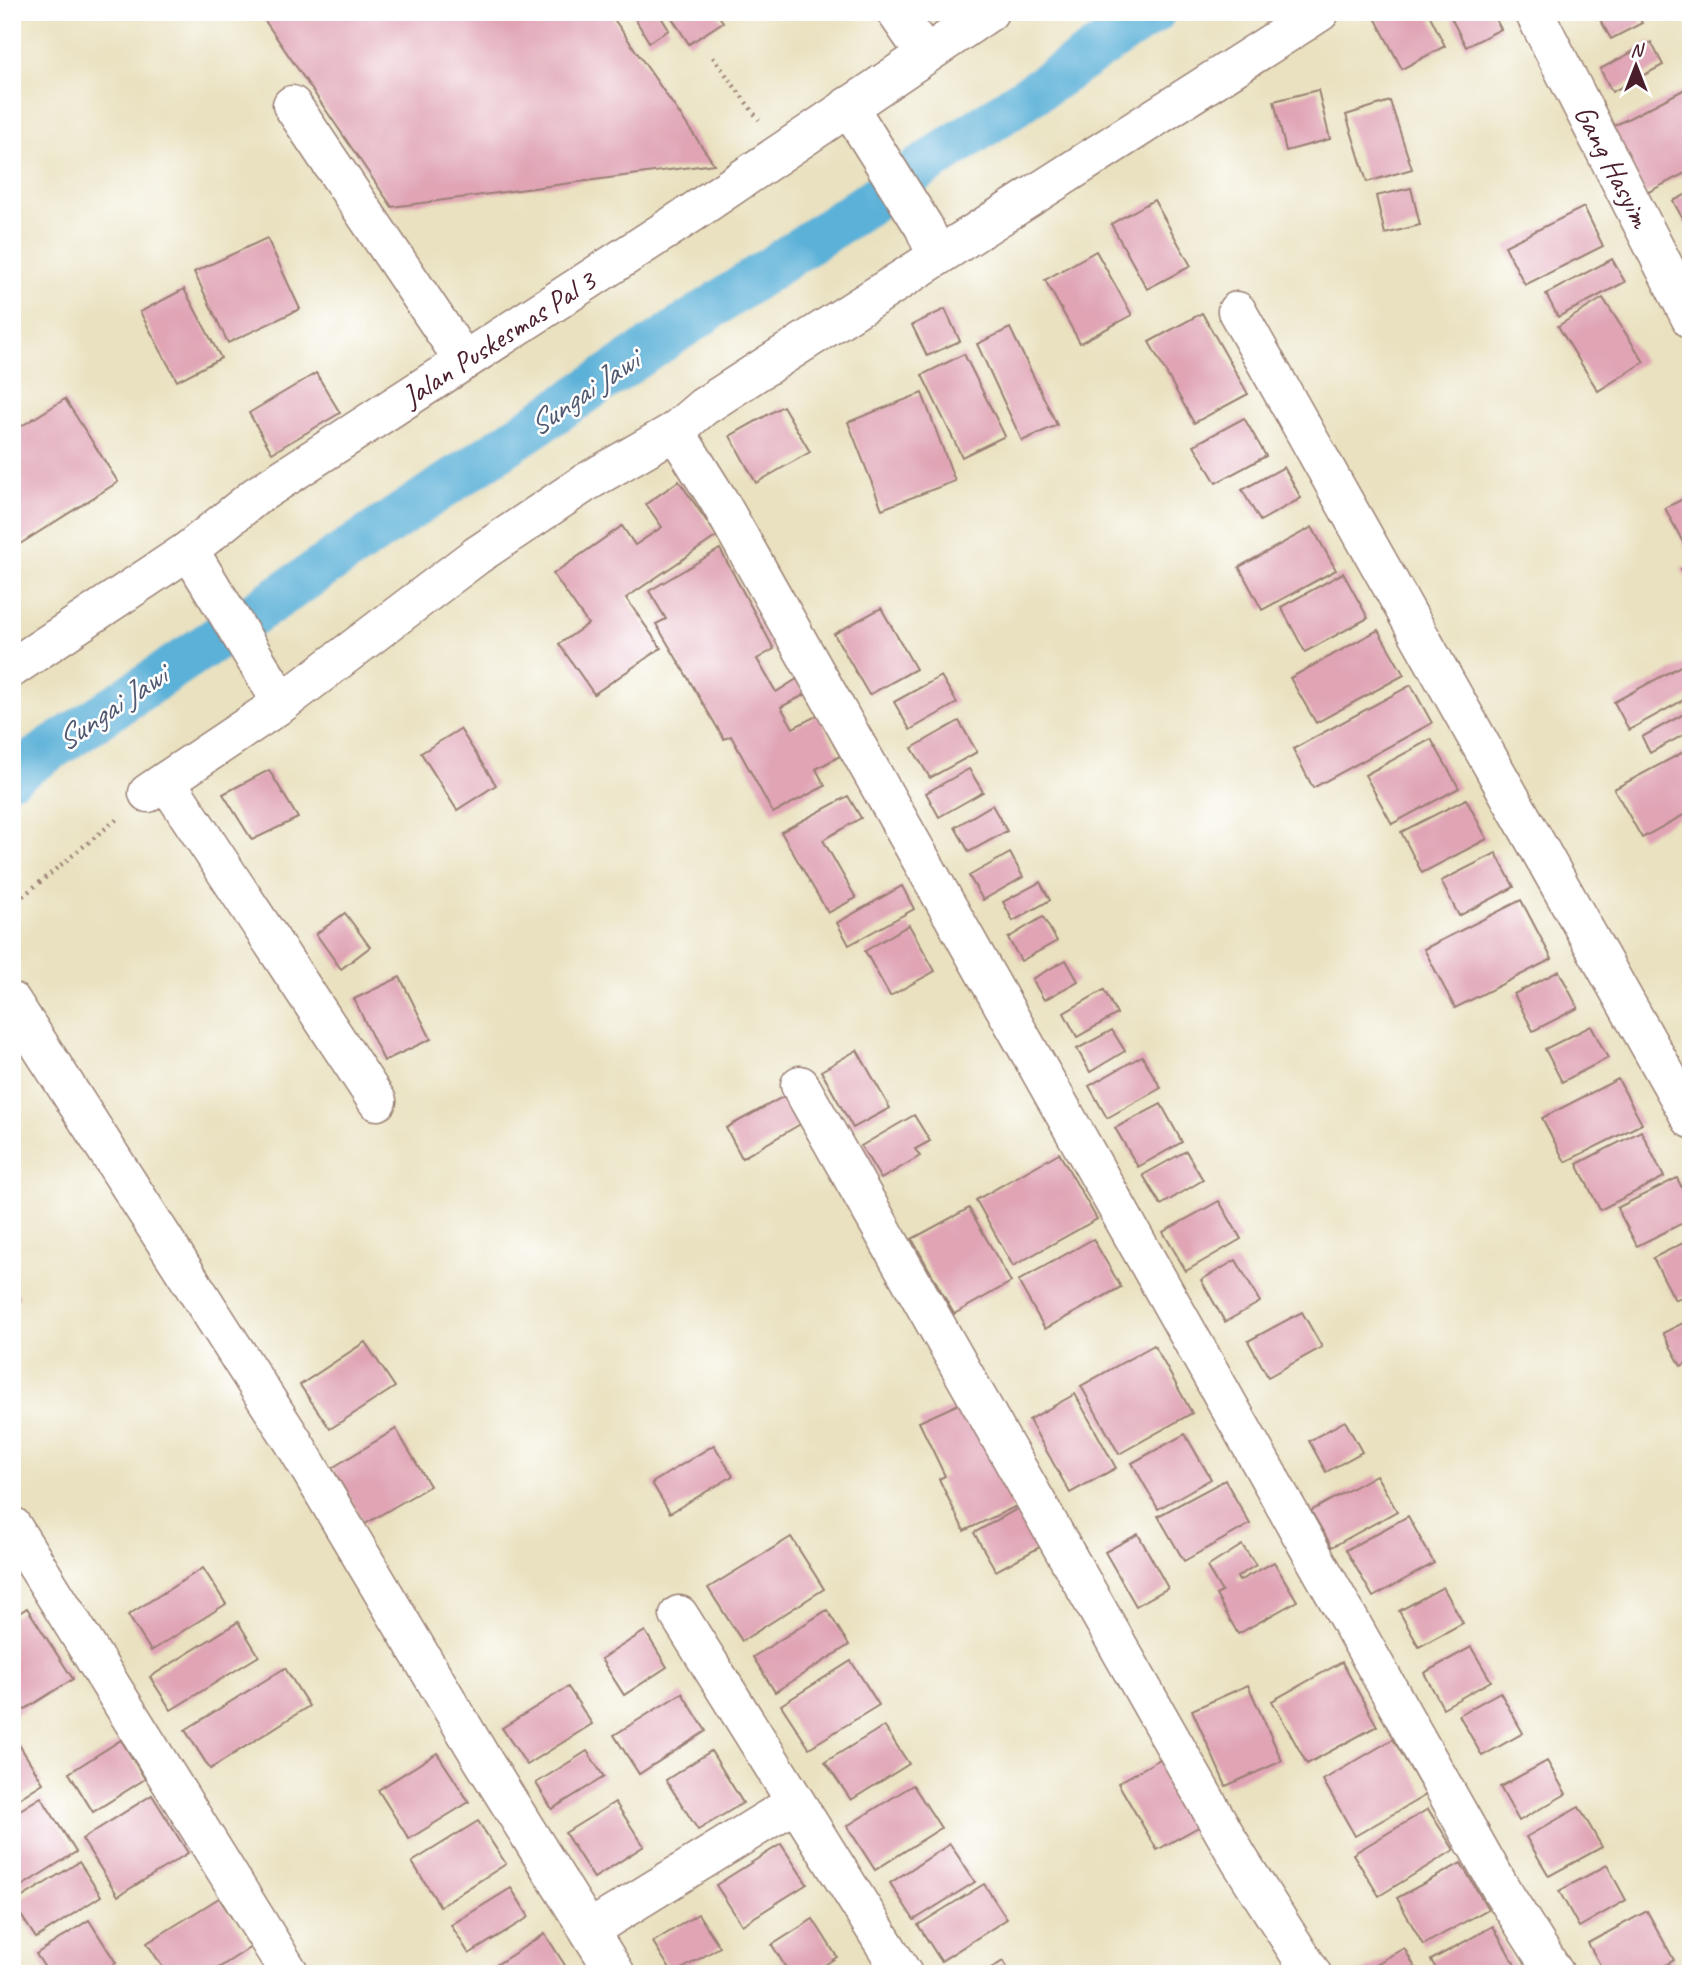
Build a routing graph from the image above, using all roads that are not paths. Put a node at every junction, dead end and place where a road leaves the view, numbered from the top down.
1 (896, 12) edge
2 (989, 12) edge
3 (1320, 12) edge
4 (1534, 12) edge
5 (925, 54) junction
6 (292, 105) dead end
7 (859, 121) junction
8 (930, 241) junction
9 (1237, 312) dead end
10 (1691, 320) edge
11 (464, 361) junction
12 (675, 431) junction
13 (189, 550) junction
14 (12, 668) edge
15 (274, 687) junction
16 (12, 1002) edge
17 (800, 1085) dead end
18 (377, 1101) dead end
19 (1691, 1119) edge
20 (12, 1526) edge
21 (680, 1615) dead end
22 (795, 1802) junction
23 (589, 1930) junction
24 (290, 1974) edge
25 (616, 1974) edge
26 (903, 1974) edge
27 (1312, 1974) edge
28 (1555, 1974) edge

1 - 5 street
2 - 5 street, Jalan Puskesmas Pal 3
3 - 8 street
4 - 10 street, Gang Hasyim
5 - 7 street, Jalan Puskesmas Pal 3
6 - 11 street
7 - 8 street
7 - 11 street, Jalan Puskesmas Pal 3
8 - 12 street
9 - 19 street
11 - 13 street, Jalan Puskesmas Pal 3
12 - 15 street
12 - 28 street
13 - 14 street, Jalan Puskesmas Pal 3
13 - 15 street
15 - 18 street
16 - 23 street
17 - 27 street
20 - 24 street
21 - 22 street
22 - 23 street
22 - 26 street
23 - 25 street

